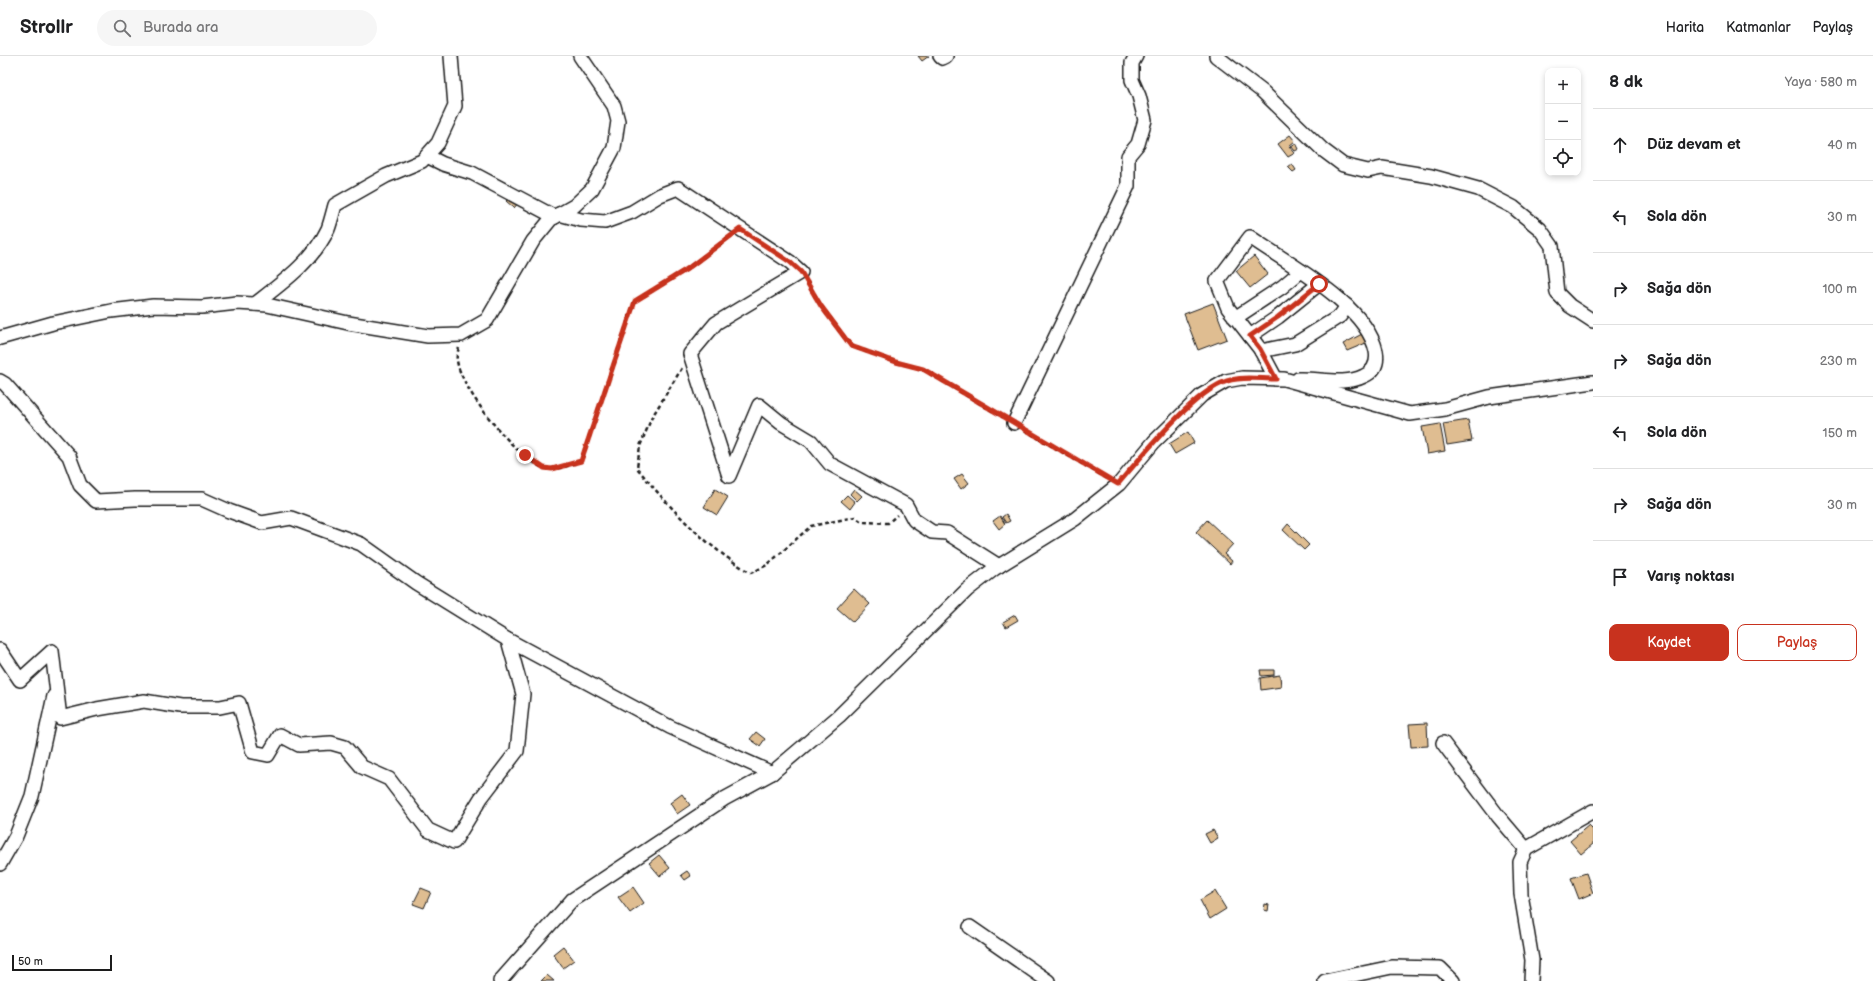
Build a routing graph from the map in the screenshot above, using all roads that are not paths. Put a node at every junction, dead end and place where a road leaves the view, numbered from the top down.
1 (451, 56) edge
2 (580, 56) edge
3 (940, 56) edge
4 (946, 56) edge
5 (1136, 56) edge
6 (1216, 56) edge
7 (427, 156) junction
8 (557, 216) junction
9 (1301, 271) junction
10 (1319, 284) junction
11 (255, 304) junction
12 (1347, 306) junction
13 (1236, 318) junction
14 (1593, 321) edge
15 (1250, 336) junction
16 (0, 338) edge
17 (1261, 351) junction
18 (1280, 379) junction
19 (0, 381) edge
20 (1593, 382) edge
21 (1014, 423) road end
22 (999, 566) junction
23 (508, 640) junction
24 (0, 650) edge
25 (52, 651) junction
26 (1443, 742) dead end
27 (772, 773) junction
28 (1593, 812) edge
29 (1526, 849) junction
30 (0, 864) edge
31 (970, 927) dead end
32 (500, 981) edge
33 (1048, 981) edge
34 (1325, 981) edge
35 (1454, 981) edge
36 (1530, 981) edge

1 - 7 street
2 - 8 street
3 - 4 street
5 - 21 street
6 - 14 street
7 - 8 street
7 - 11 street
8 - 11 street
8 - 22 street
9 - 10 street
9 - 13 street
9 - 13 street
10 - 12 street
10 - 15 street
11 - 16 street
12 - 17 street
12 - 18 street
13 - 15 street
15 - 17 street
17 - 18 street
18 - 20 street
18 - 22 street
19 - 23 street
22 - 27 street
23 - 25 street
23 - 27 street
24 - 25 street
25 - 30 street
26 - 29 street
27 - 32 street
28 - 29 street
29 - 36 street
31 - 33 street
34 - 35 street

